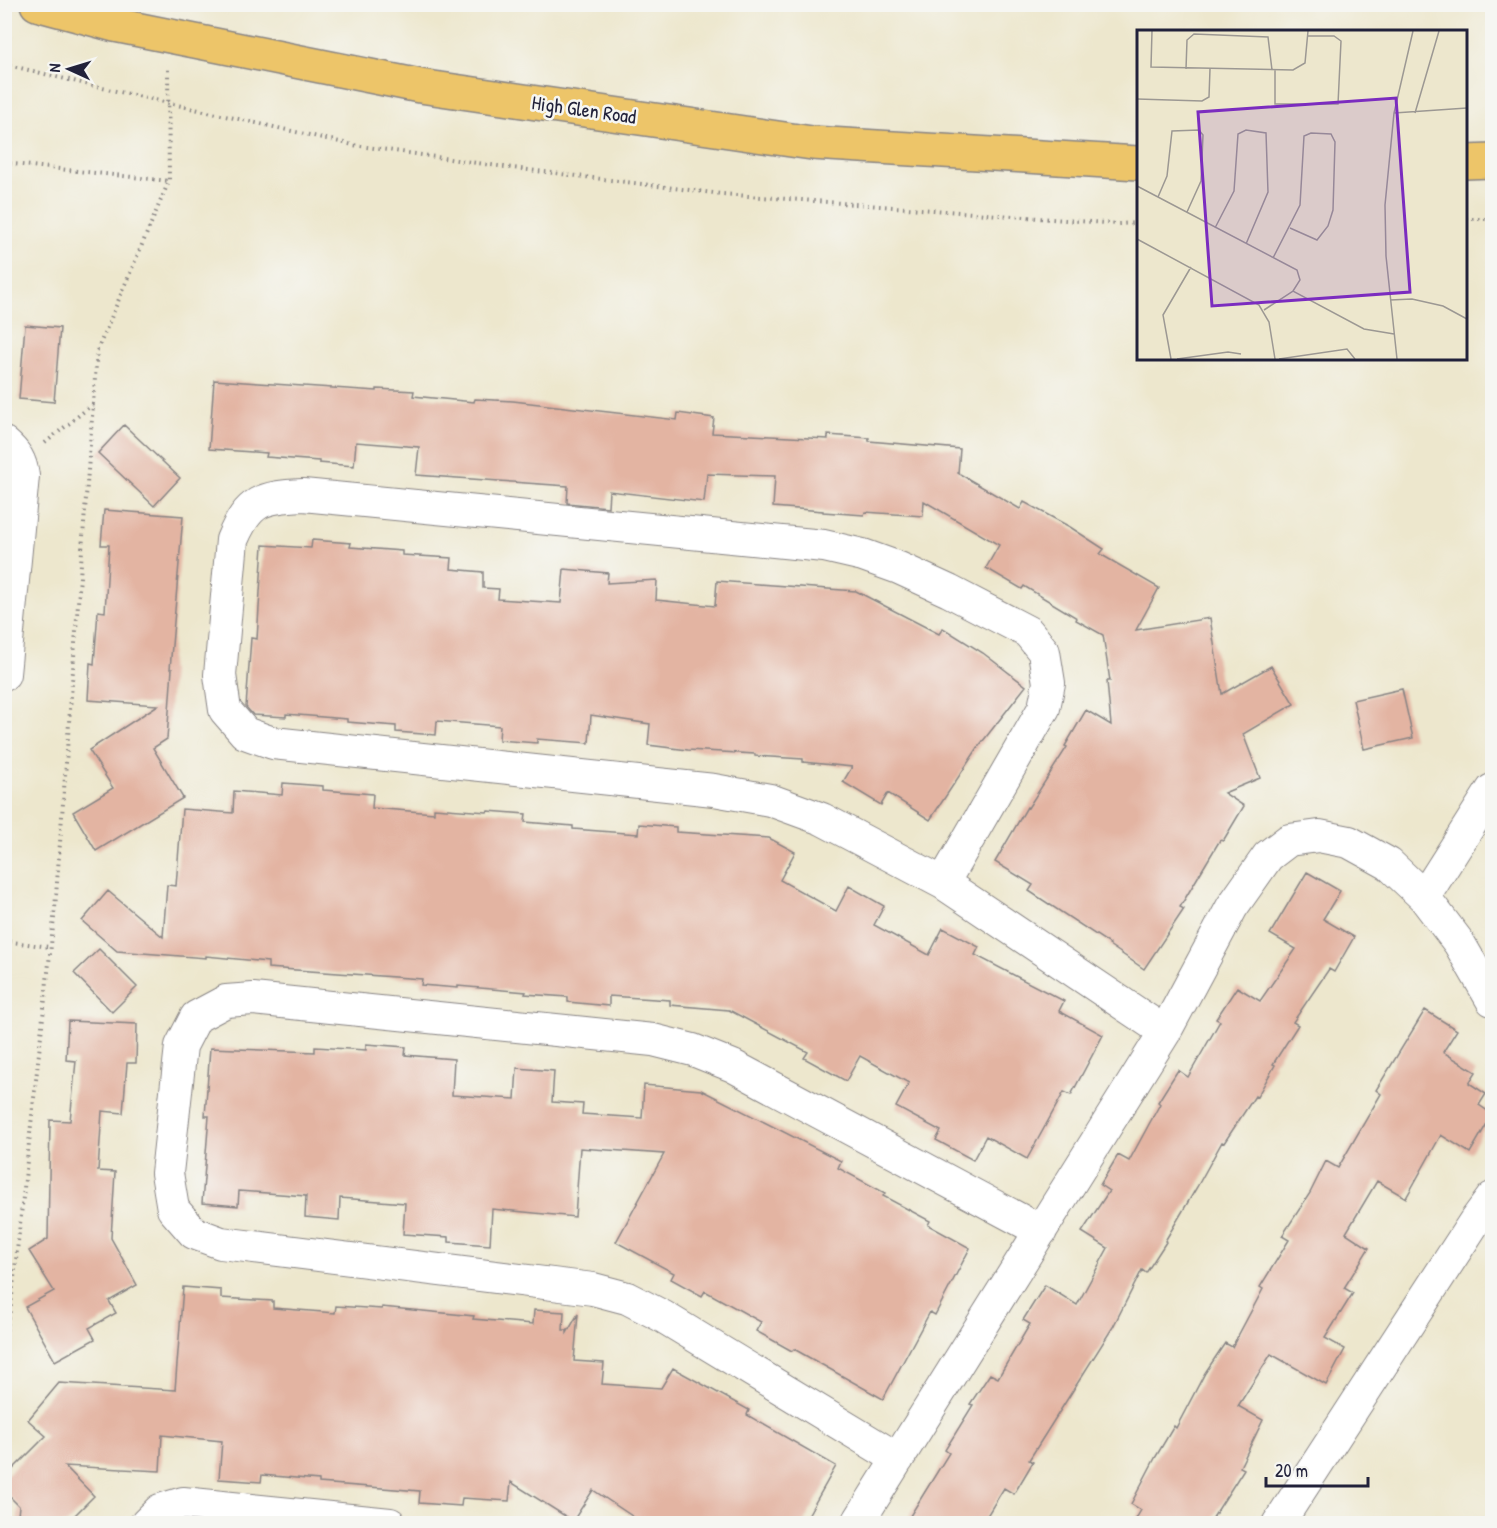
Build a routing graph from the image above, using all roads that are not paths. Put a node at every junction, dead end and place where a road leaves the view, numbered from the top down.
1 (37, 4) edge
2 (115, 15) edge
3 (1492, 161) edge
4 (1467, 162) edge
5 (1137, 163) edge
6 (13, 453) edge
7 (4, 674) edge
8 (1492, 790) edge
9 (943, 883) junction
10 (1424, 897) junction
11 (1492, 1000) edge
12 (1165, 1032) junction
13 (1492, 1198) edge
14 (1041, 1232) junction
15 (898, 1459) junction
16 (146, 1524) edge
17 (390, 1524) edge
18 (856, 1524) edge
19 (1278, 1524) edge

1 - 2 main road, High Glen Road
2 - 5 main road, High Glen Road
3 - 4 main road
6 - 7 street
8 - 10 street
9 - 9 street
9 - 12 street
10 - 11 street
10 - 12 street
12 - 14 street
13 - 19 street
14 - 15 street
14 - 15 street
15 - 18 street
16 - 17 street

